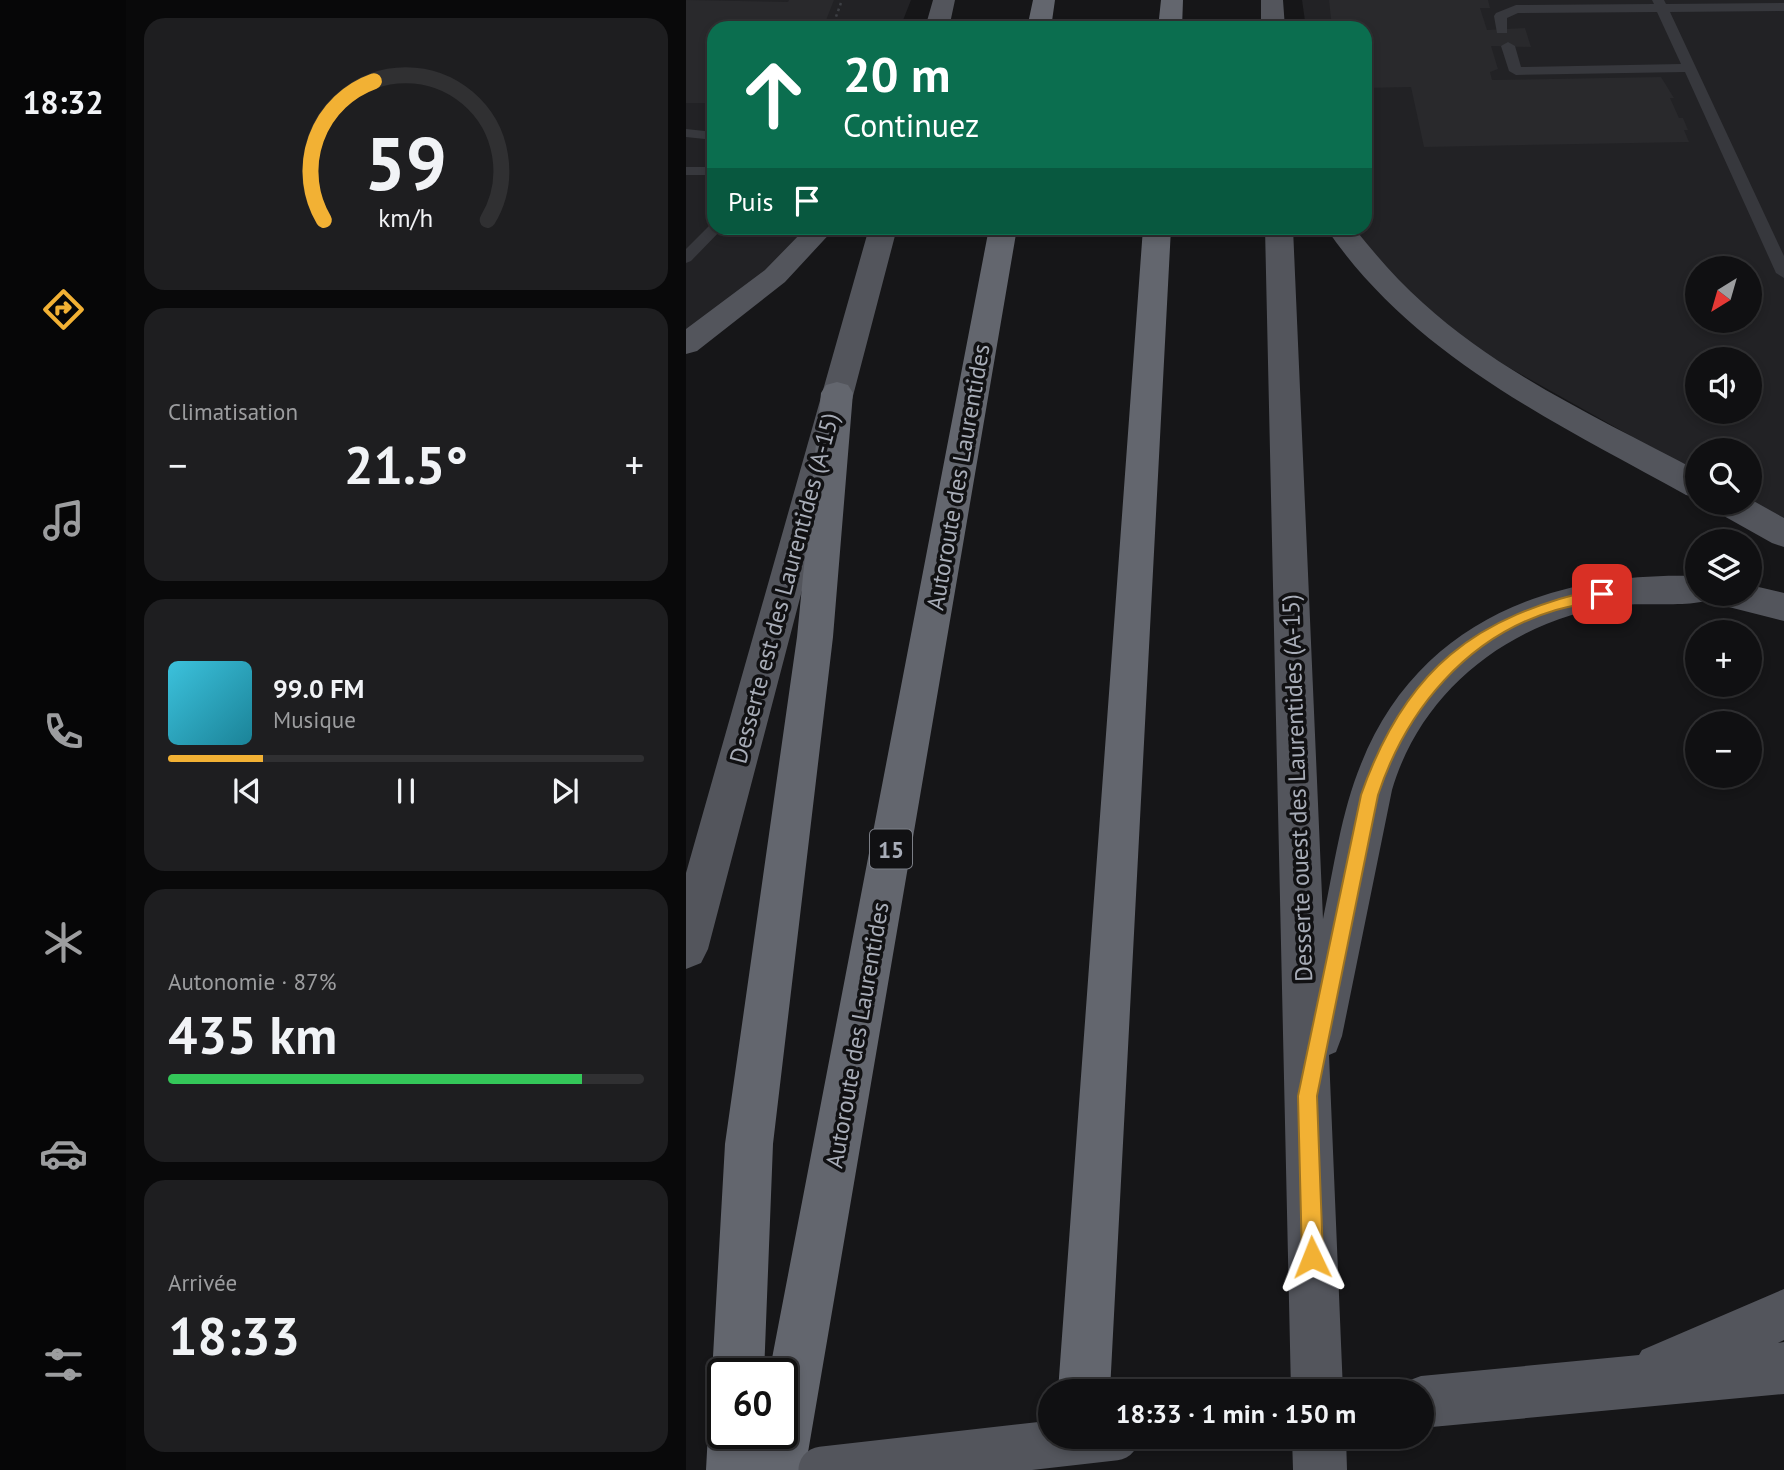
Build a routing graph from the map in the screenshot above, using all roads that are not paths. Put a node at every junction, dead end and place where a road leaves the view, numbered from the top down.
1 (1044, 0) edge
2 (1172, 0) edge
3 (1272, 0) edge
4 (1552, 4) edge
5 (1660, 4) edge
6 (1784, 8) edge
7 (1040, 21) edge
8 (1170, 21) edge
9 (1273, 21) edge
10 (1502, 30) dead end
11 (1508, 46) dead end
12 (1689, 68) junction
13 (686, 133) edge
14 (707, 135) edge
15 (686, 171) edge
16 (707, 171) edge
17 (708, 235) edge
18 (814, 235) edge
19 (881, 235) edge
20 (1002, 235) edge
21 (1157, 235) edge
22 (1279, 235) edge
23 (1345, 235) edge
24 (686, 258) edge
25 (1784, 273) edge
26 (686, 344) edge
27 (837, 393) junction
28 (1685, 479) edge
29 (1750, 515) edge
30 (1784, 534) edge
31 (1685, 590) edge
32 (1762, 602) edge
33 (1784, 607) edge
34 (686, 949) edge
35 (1307, 1096) junction
36 (1784, 1314) edge
37 (739, 1358) edge
38 (1784, 1368) edge
39 (1085, 1379) edge
40 (1317, 1379) edge
41 (1632, 1380) junction
42 (1434, 1401) edge
43 (1038, 1446) edge
44 (734, 1449) edge
45 (1081, 1449) edge
46 (1319, 1449) edge
47 (733, 1470) edge
48 (778, 1470) edge
49 (822, 1470) edge
50 (1080, 1470) edge
51 (1320, 1470) edge

1 - 7 highway
2 - 8 highway
3 - 9 main road
4 - 5 lane
4 - 10 lane
5 - 6 lane
5 - 12 lane
11 - 12 lane
12 - 25 lane
13 - 14 lane
15 - 16 lane
17 - 24 lane
18 - 26 main road
19 - 27 main road, Desserte est des Laurentides (A-15)
20 - 48 highway, Autoroute des Laurentides / 15
21 - 39 highway
22 - 35 main road, Desserte ouest des Laurentides (A-15)
23 - 28 main road
27 - 34 main road, Desserte est des Laurentides (A-15)
27 - 37 highway
29 - 30 main road
31 - 35 main road
32 - 33 main road
35 - 40 main road, Desserte ouest des Laurentides (A-15)
36 - 41 main road
38 - 41 main road
41 - 42 main road
43 - 49 main road, bridge
44 - 47 highway
45 - 50 highway
46 - 51 main road

